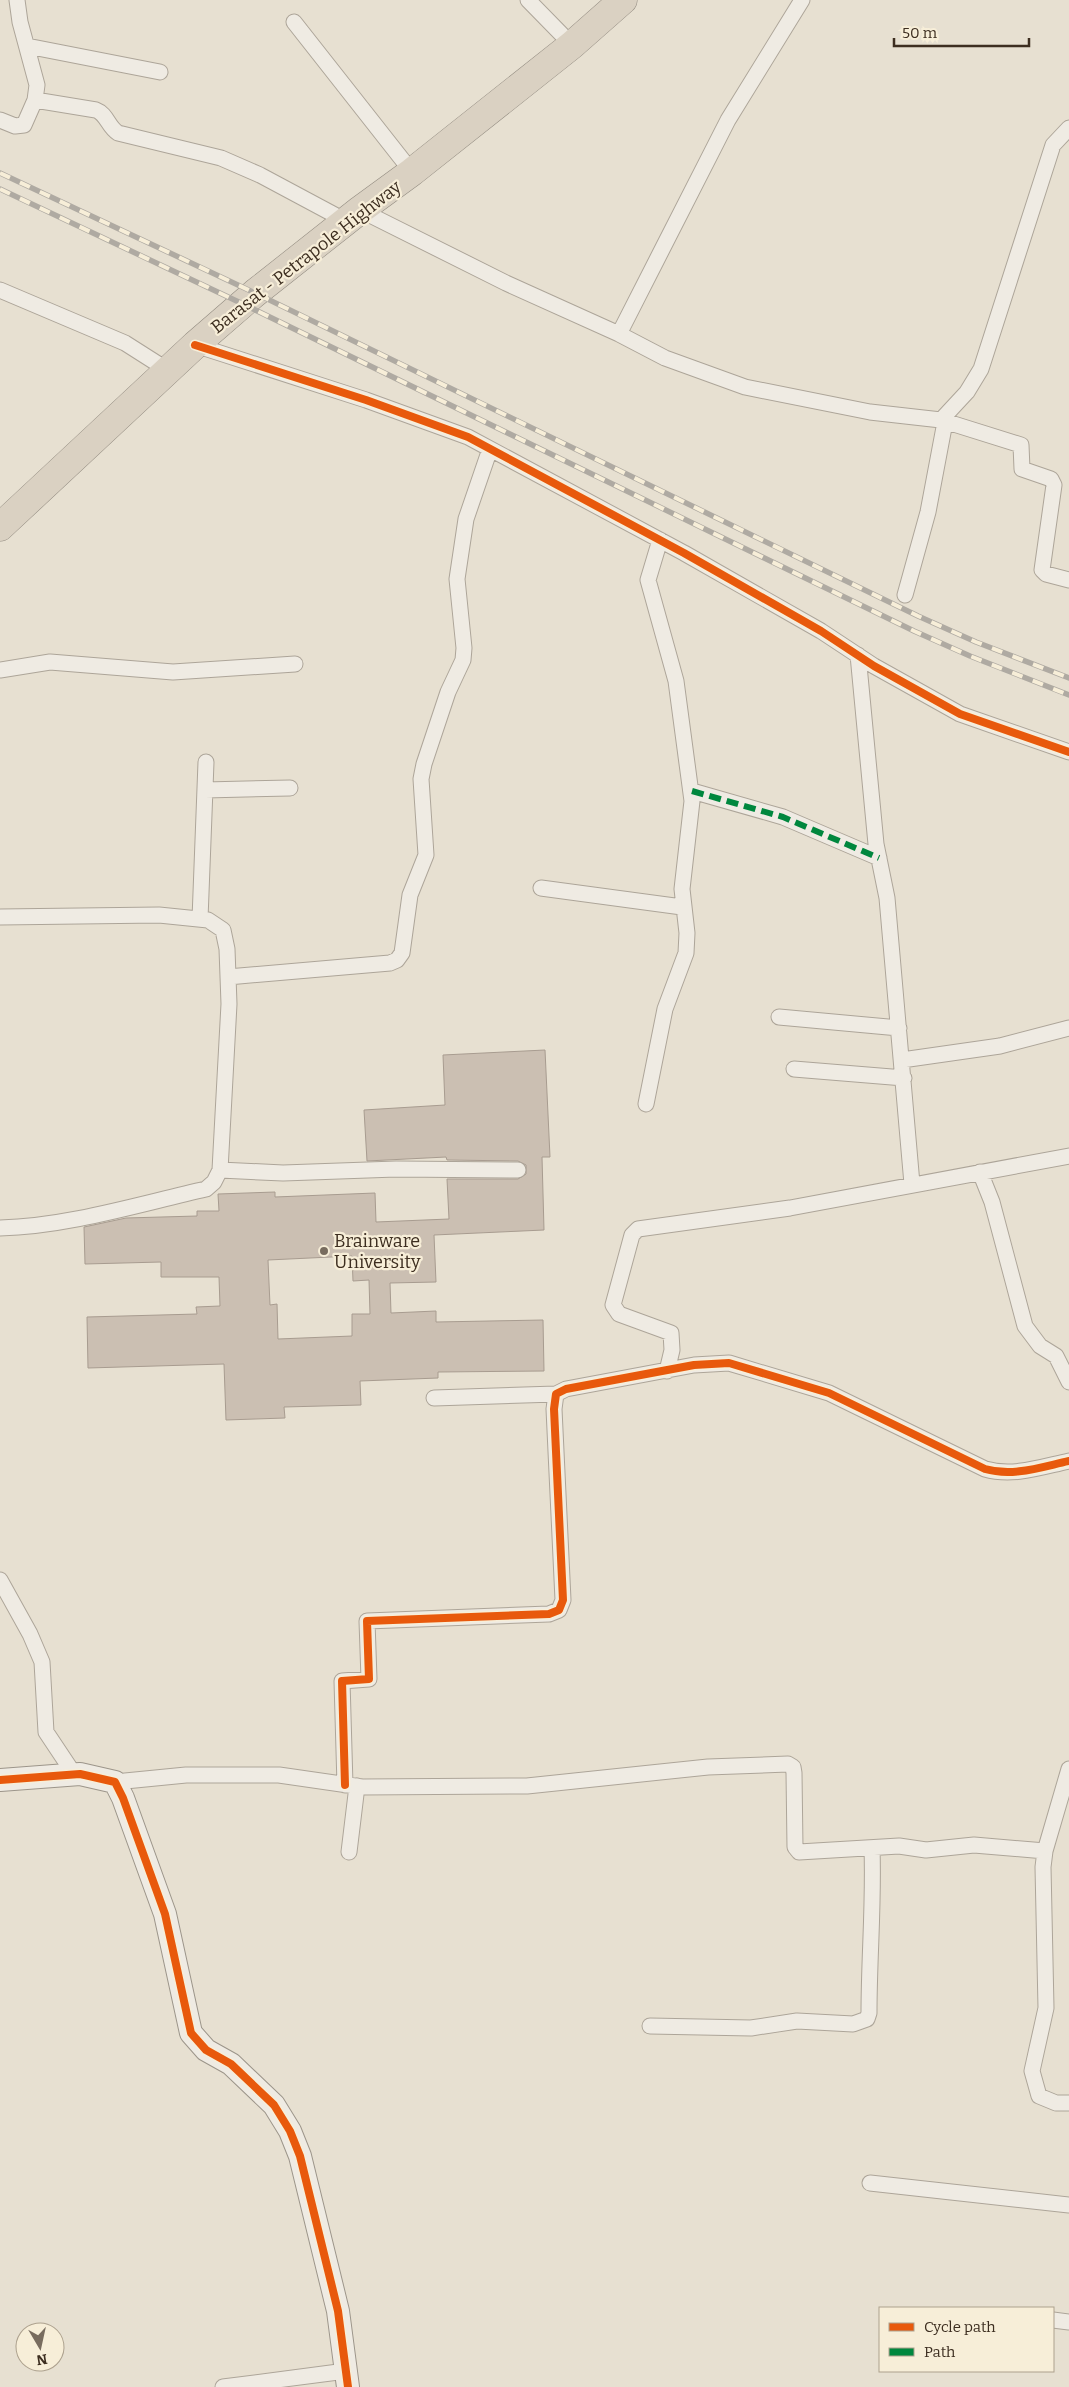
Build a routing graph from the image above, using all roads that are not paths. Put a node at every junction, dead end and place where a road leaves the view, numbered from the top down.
1 (17, 0) edge
2 (528, 0) edge
3 (623, 0) edge
4 (802, 0) edge
5 (294, 22) dead end
6 (572, 45) junction
7 (27, 46) junction
8 (160, 72) dead end
9 (35, 100) junction
10 (0, 120) edge
11 (1069, 128) edge
12 (412, 172) junction
13 (353, 216) junction
14 (0, 290) edge
15 (619, 334) junction
16 (195, 345) junction
17 (169, 371) junction
18 (943, 421) junction
19 (490, 449) junction
20 (0, 527) edge
21 (660, 540) junction
22 (1069, 580) edge
23 (905, 595) dead end
24 (858, 655) junction
25 (295, 664) dead end
26 (0, 670) edge
27 (1069, 752) edge
28 (206, 762) dead end
29 (290, 788) dead end
30 (205, 790) junction
31 (692, 791) junction
32 (880, 858) junction
33 (541, 888) dead end
34 (682, 907) junction
35 (0, 917) edge
36 (200, 919) junction
37 (228, 977) junction
38 (779, 1018) dead end
39 (899, 1028) junction
40 (1069, 1028) edge
41 (902, 1060) junction
42 (794, 1069) dead end
43 (904, 1078) junction
44 (646, 1104) dead end
45 (1069, 1156) edge
46 (220, 1170) junction
47 (518, 1170) dead end
48 (980, 1172) junction
49 (912, 1184) junction
50 (0, 1228) edge
51 (666, 1371) junction
52 (1069, 1382) edge
53 (556, 1394) junction
54 (434, 1398) dead end
55 (1069, 1461) edge
56 (0, 1580) edge
57 (1069, 1770) edge
58 (74, 1774) junction
59 (0, 1780) edge
60 (115, 1782) junction
61 (351, 1786) junction
62 (872, 1848) junction
63 (1045, 1851) junction
64 (349, 1852) dead end
65 (650, 2026) dead end
66 (1069, 2103) edge
67 (870, 2183) dead end
68 (1069, 2205) edge
69 (1054, 2320) edge
70 (1069, 2322) edge
71 (347, 2379) edge
72 (223, 2387) edge

1 - 7 street
2 - 6 street
3 - 6 highway, Barasat - Petrapole Highway
4 - 15 street
5 - 12 street
6 - 12 highway, Barasat - Petrapole Highway
7 - 8 street
7 - 9 street
9 - 10 street
9 - 13 street
11 - 18 street
12 - 13 highway, Barasat - Petrapole Highway
13 - 15 street
13 - 16 highway, Barasat - Petrapole Highway
14 - 17 street
15 - 18 street
16 - 17 highway, Barasat - Petrapole Highway
16 - 19 street
17 - 20 highway, Barasat - Petrapole Highway
18 - 22 street
18 - 23 street
19 - 21 street
19 - 37 street
21 - 24 street
21 - 31 street
24 - 27 street
24 - 32 street
25 - 26 street
28 - 30 street
29 - 30 street
30 - 36 street
31 - 32 street
31 - 34 street
32 - 39 street
33 - 34 street
34 - 44 street
35 - 36 street
36 - 37 street
37 - 46 street
38 - 39 street
39 - 41 street
40 - 41 street
41 - 43 street
42 - 43 street
43 - 49 street
45 - 48 street
46 - 47 street
46 - 50 street
48 - 49 street
48 - 52 street
49 - 51 street
51 - 53 street
51 - 55 street
53 - 54 street
53 - 61 street
56 - 58 street
57 - 63 street
58 - 59 street
58 - 60 street
60 - 61 street
60 - 71 street
61 - 62 street
61 - 64 street
62 - 63 street
62 - 65 street
63 - 66 street
67 - 68 street
69 - 70 street
71 - 72 street

